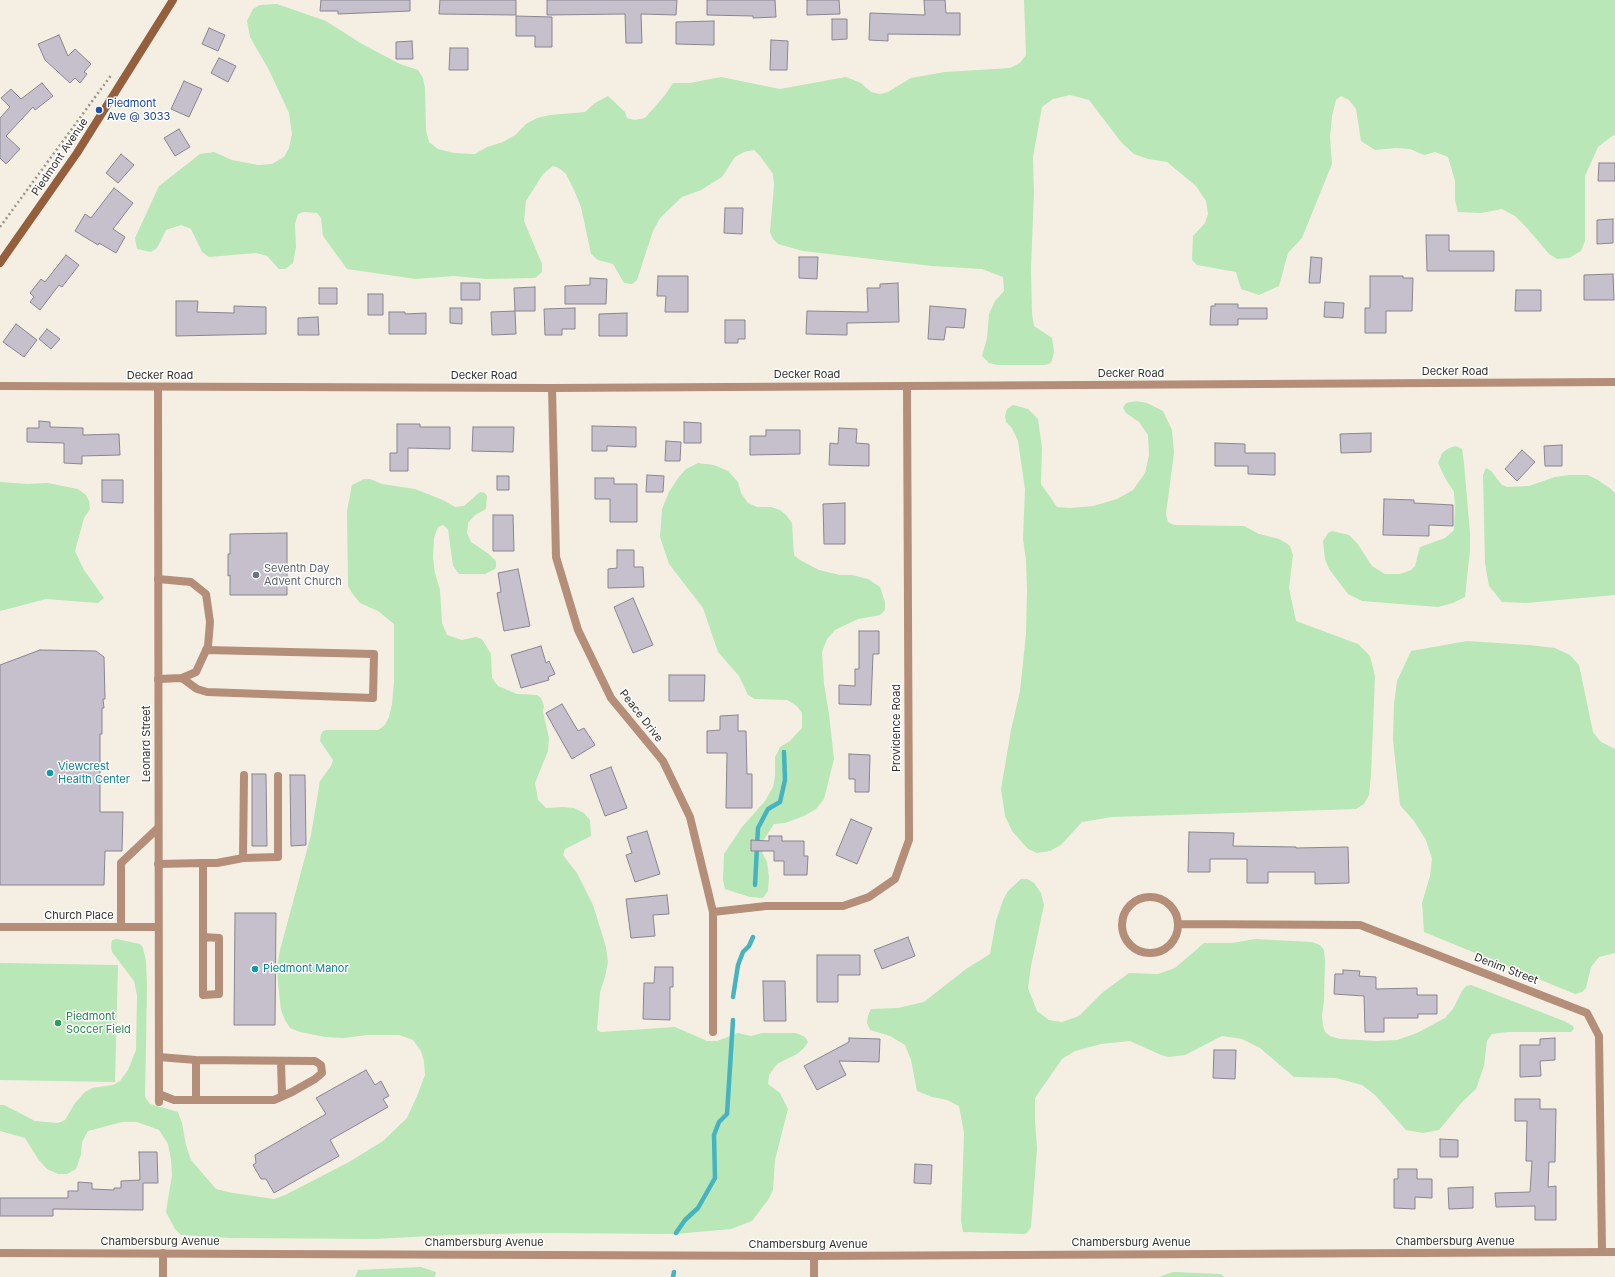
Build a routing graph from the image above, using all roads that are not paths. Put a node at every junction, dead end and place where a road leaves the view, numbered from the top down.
1 (173, 0) edge
2 (0, 263) edge
3 (1615, 382) edge
4 (0, 386) edge
5 (907, 386) junction
6 (158, 387) junction
7 (552, 388) junction
8 (158, 579) junction
9 (206, 650) junction
10 (182, 678) junction
11 (158, 679) junction
12 (244, 775) dead end
13 (278, 776) dead end
14 (158, 828) junction
15 (243, 858) junction
16 (203, 863) junction
17 (158, 864) junction
18 (713, 912) junction
19 (1178, 924) junction
20 (0, 927) edge
21 (121, 927) junction
22 (158, 927) junction
23 (203, 937) junction
24 (713, 1032) dead end
25 (159, 1057) junction
26 (196, 1060) junction
27 (282, 1061) junction
28 (282, 1096) junction
29 (196, 1100) junction
30 (1602, 1252) junction
31 (1615, 1252) edge
32 (0, 1253) edge
33 (163, 1253) junction
34 (814, 1256) junction
35 (162, 1277) edge
36 (814, 1277) edge

1 - 2 main road, Piedmont Avenue
3 - 5 street, Decker Road
4 - 6 street, Decker Road
5 - 7 street, Decker Road
5 - 18 street, Providence Road
6 - 7 street, Decker Road
6 - 8 street, Leonard Street
7 - 18 street, Peace Drive
8 - 9 street
8 - 11 street, Leonard Street
9 - 10 street
9 - 10 street
10 - 11 street
11 - 14 street, Leonard Street
12 - 15 street
13 - 15 street
14 - 17 street, Leonard Street
14 - 21 street
15 - 16 street
16 - 17 street
16 - 23 street
17 - 22 street, Leonard Street
18 - 24 street, Peace Drive
19 - 19 street
19 - 30 street, Denim Street
20 - 21 street, Church Place
21 - 22 street, Church Place
22 - 25 street, Leonard Street
23 - 23 street
25 - 26 street
25 - 29 street, Leonard Street
26 - 27 street
26 - 29 street
27 - 28 street
27 - 28 street
28 - 29 street
30 - 31 street, Chambersburg Avenue
30 - 34 street, Chambersburg Avenue
32 - 33 street, Chambersburg Avenue
33 - 34 street, Chambersburg Avenue
33 - 35 street
34 - 36 street

